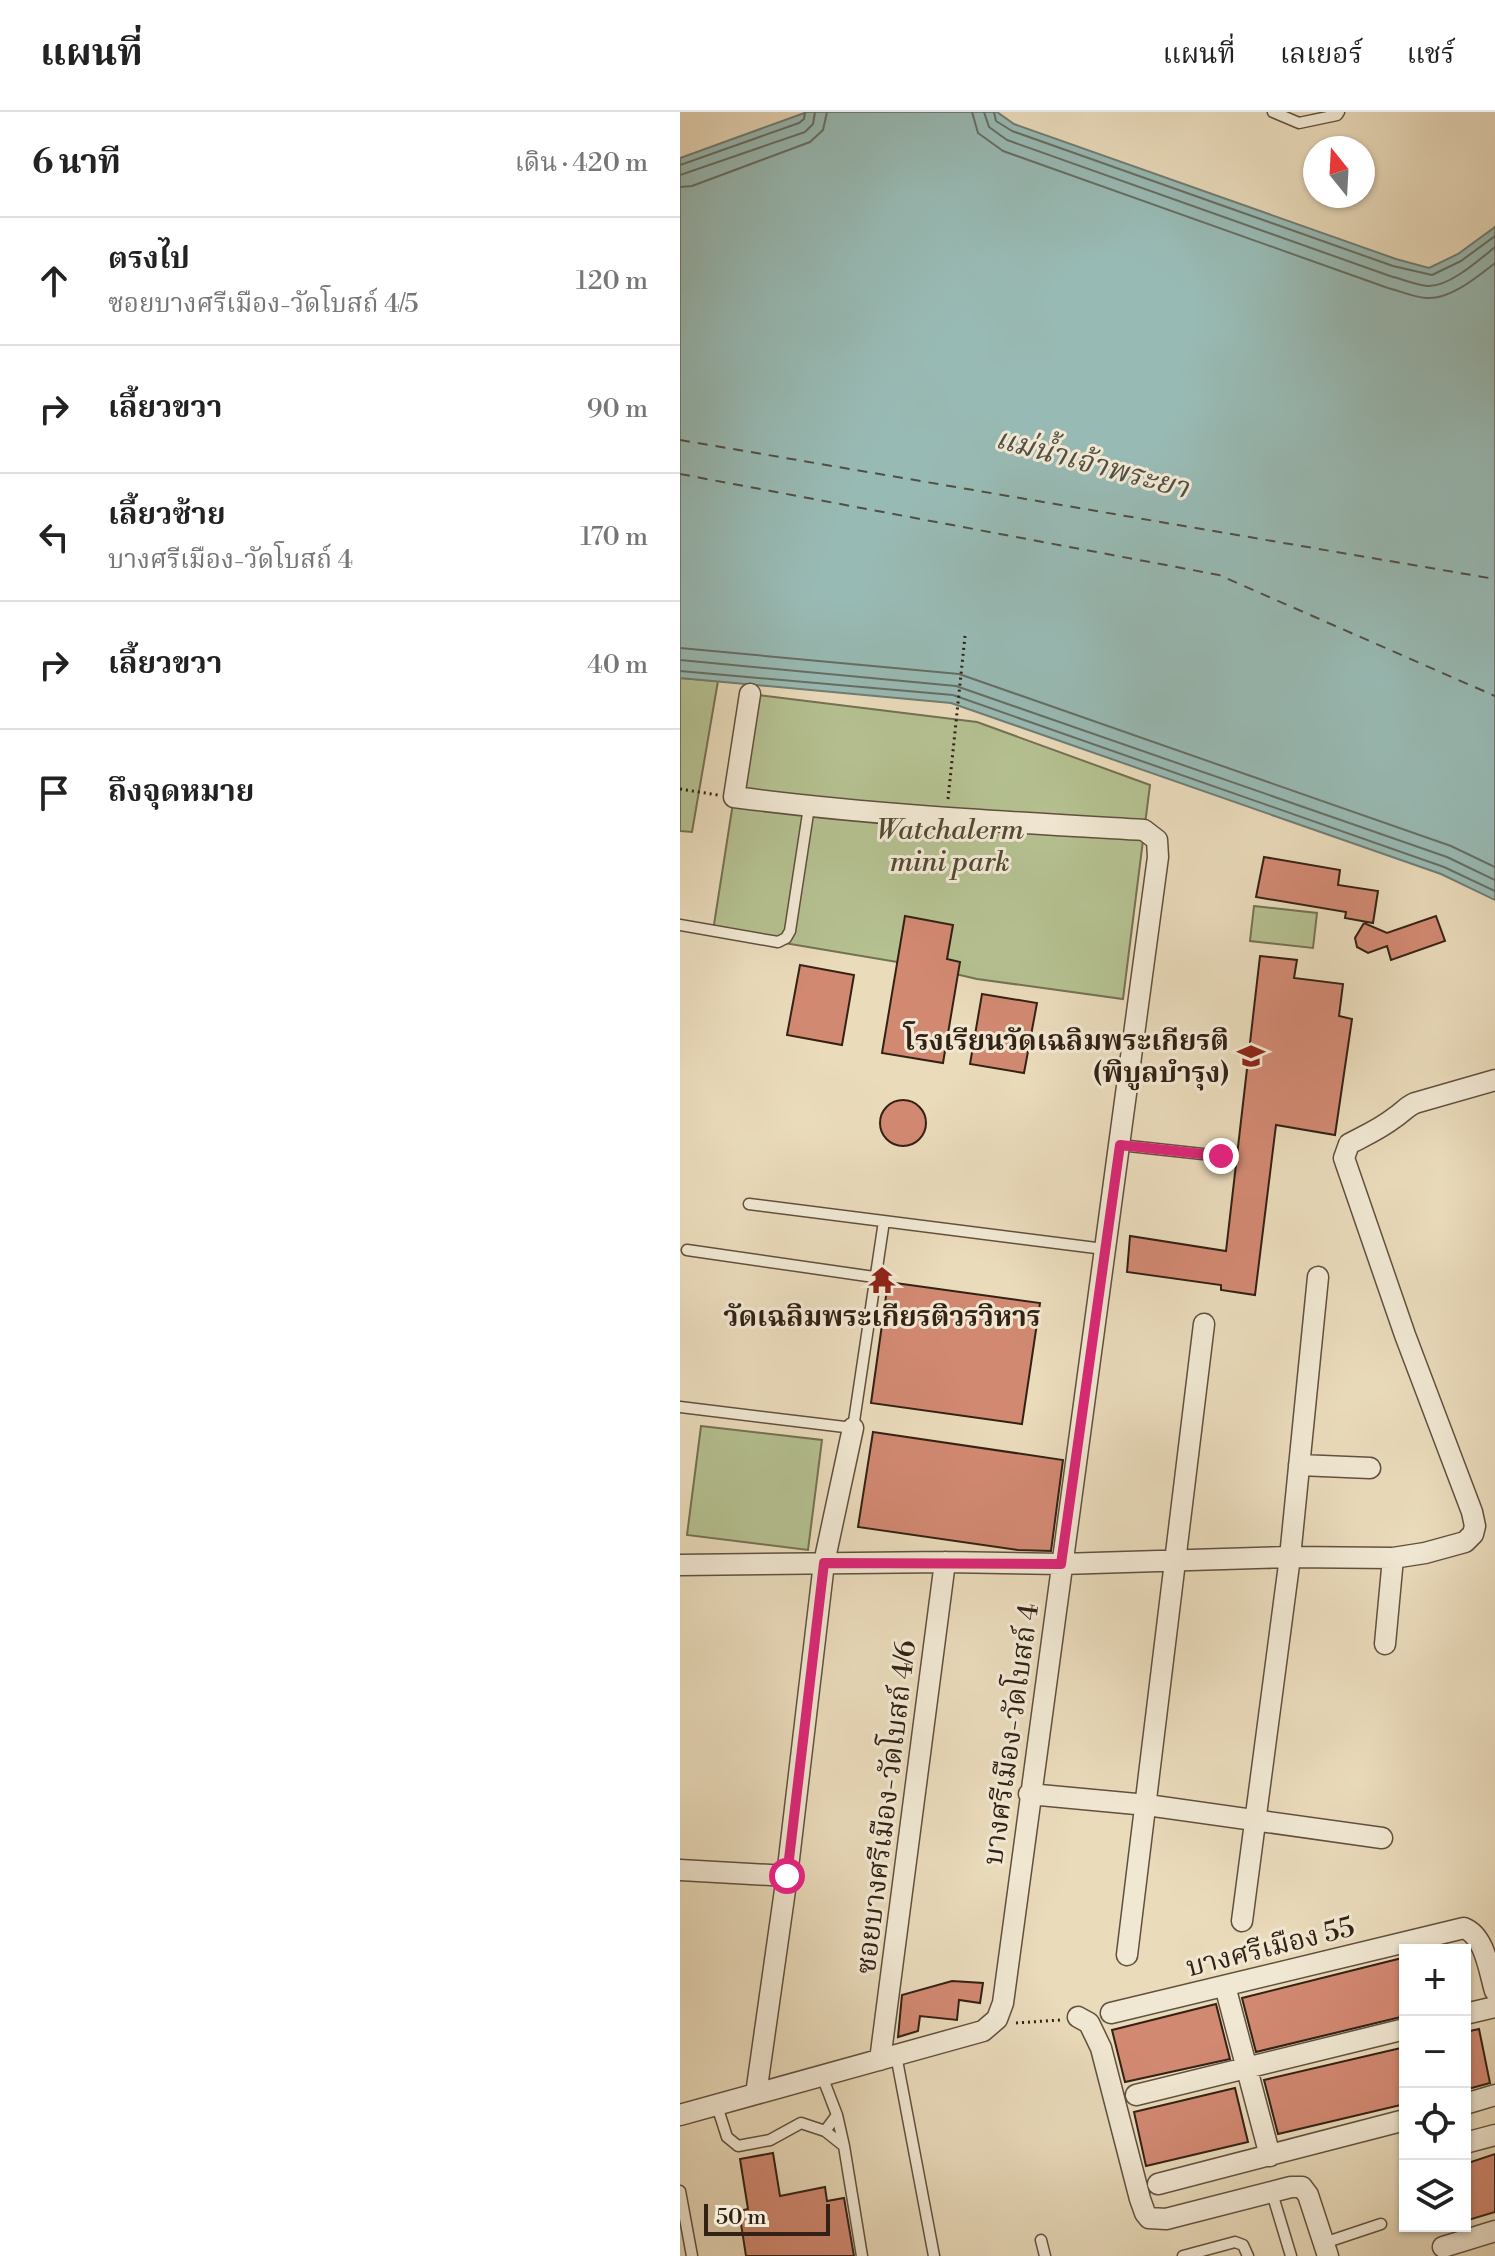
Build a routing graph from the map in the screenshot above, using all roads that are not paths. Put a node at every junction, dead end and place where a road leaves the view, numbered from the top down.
1 (1273, 112) edge
2 (1339, 112) edge
3 (750, 694) dead end
4 (809, 807) junction
5 (680, 925) edge
6 (1495, 1080) edge
7 (1120, 1145) junction
8 (1221, 1156) dead end
9 (749, 1204) dead end
10 (884, 1221) junction
11 (1104, 1249) junction
12 (687, 1250) dead end
13 (874, 1277) junction
14 (1318, 1277) dead end
15 (1204, 1324) dead end
16 (680, 1407) edge
17 (853, 1428) junction
18 (1299, 1465) junction
19 (1370, 1468) dead end
20 (1290, 1557) junction
21 (1393, 1558) junction
22 (1176, 1561) junction
23 (945, 1562) junction
24 (824, 1563) junction
25 (1061, 1564) junction
26 (680, 1565) edge
27 (1385, 1644) dead end
28 (1029, 1794) junction
29 (1147, 1805) junction
30 (1255, 1822) junction
31 (1382, 1838) dead end
32 (680, 1870) edge
33 (787, 1876) junction
34 (1242, 1921) dead end
35 (1127, 1955) dead end
36 (1225, 1986) junction
37 (1495, 1991) edge
38 (1495, 2007) edge
39 (1111, 2013) dead end
40 (1471, 2013) edge
41 (1078, 2017) road end
42 (1399, 2030) edge
43 (888, 2058) junction
44 (1246, 2067) junction
45 (822, 2076) junction
46 (756, 2094) junction
47 (1136, 2095) dead end
48 (1495, 2095) edge
49 (1471, 2102) edge
50 (717, 2106) junction
51 (680, 2115) edge
52 (837, 2115) junction
53 (1399, 2126) edge
54 (825, 2131) junction
55 (1495, 2135) edge
56 (1471, 2141) edge
57 (844, 2146) junction
58 (1270, 2156) junction
59 (1158, 2184) dead end
60 (680, 2191) edge
61 (1272, 2193) junction
62 (1381, 2224) dead end
63 (1495, 2231) edge
64 (1041, 2240) dead end
65 (1443, 2247) dead end
66 (1326, 2249) edge
67 (692, 2256) edge
68 (862, 2256) edge
69 (934, 2256) edge
70 (1045, 2256) edge
71 (1183, 2256) edge
72 (1248, 2256) edge
73 (1291, 2256) edge

1 - 2 lane
3 - 4 street
4 - 5 lane
4 - 7 street, บางศรีเมือง-วัดโบสถ์ 4
6 - 21 street
7 - 8 lane
7 - 11 street, บางศรีเมือง-วัดโบสถ์ 4
9 - 10 lane
10 - 11 lane
10 - 13 lane
11 - 25 street, บางศรีเมือง-วัดโบสถ์ 4
12 - 13 lane
13 - 17 lane
14 - 18 street
15 - 22 street
16 - 17 lane
17 - 24 street
18 - 19 street
18 - 20 street
20 - 21 street
20 - 22 street
20 - 30 street
21 - 27 street
22 - 25 street
22 - 29 street
23 - 24 street
23 - 25 street
23 - 43 street, ซอยบางศรีเมือง-วัดโบสถ์ 4/6
24 - 26 street
24 - 33 street
25 - 28 street, บางศรีเมือง-วัดโบสถ์ 4
28 - 29 street
28 - 43 street, บางศรีเมือง-วัดโบสถ์ 4
29 - 30 street
29 - 35 street
30 - 31 street
30 - 34 street
32 - 33 street
33 - 46 street
36 - 37 street, บางศรีเมือง 55
36 - 39 street, บางศรีเมือง 55
36 - 44 street
38 - 40 street
41 - 61 street
42 - 44 street
43 - 45 street
43 - 69 lane
44 - 47 street
44 - 58 street
45 - 46 street
45 - 52 lane
46 - 50 street
48 - 49 street
50 - 51 street
50 - 54 lane
52 - 54 lane
52 - 57 lane
53 - 58 street
54 - 57 lane
55 - 56 street
57 - 68 lane
58 - 59 street
60 - 67 lane
61 - 66 street
61 - 73 lane
62 - 66 lane
63 - 65 street
64 - 70 lane
71 - 72 lane

